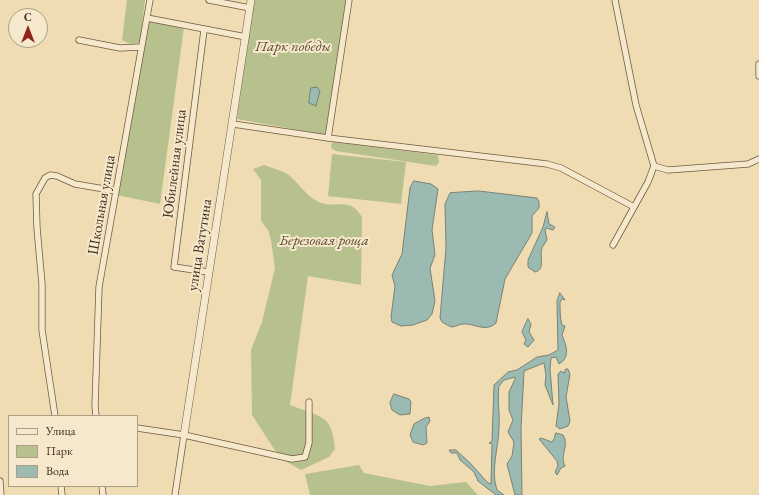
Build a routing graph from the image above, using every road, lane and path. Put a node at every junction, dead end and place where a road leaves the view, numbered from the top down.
1 (150, 0) edge
2 (209, 0) edge
3 (251, 0) edge
4 (349, 0) edge
5 (615, 0) edge
6 (222, 1) edge
7 (250, 8) junction
8 (146, 18) junction
9 (204, 30) junction
10 (246, 37) junction
11 (79, 40) dead end
12 (141, 47) junction
13 (759, 64) edge
14 (759, 76) edge
15 (233, 124) junction
16 (328, 138) junction
17 (759, 159) edge
18 (654, 166) junction
19 (116, 190) junction
20 (634, 207) junction
21 (613, 245) dead end
22 (208, 272) junction
23 (309, 402) dead end
24 (55, 415) edge
25 (96, 415) edge
26 (138, 428) edge
27 (184, 435) junction
28 (0, 481) edge
29 (1, 495) edge
30 (175, 495) edge

1 - 8 street, Школьная улица
2 - 6 street
3 - 7 street, улица Ватутина
4 - 16 street
5 - 18 street
6 - 7 street
7 - 10 street, улица Ватутина
8 - 9 street
8 - 12 street, Школьная улица
9 - 10 street
9 - 22 street, Юбилейная улица
10 - 15 street, улица Ватутина
11 - 12 street
12 - 19 street, Школьная улица
13 - 14 street
15 - 16 street
15 - 22 street, улица Ватутина
16 - 20 street
17 - 18 street
18 - 20 street
19 - 24 street
19 - 25 street, Школьная улица
20 - 21 street
22 - 27 street, улица Ватутина
23 - 27 street
26 - 27 street
27 - 30 street, улица Ватутина
28 - 29 street

